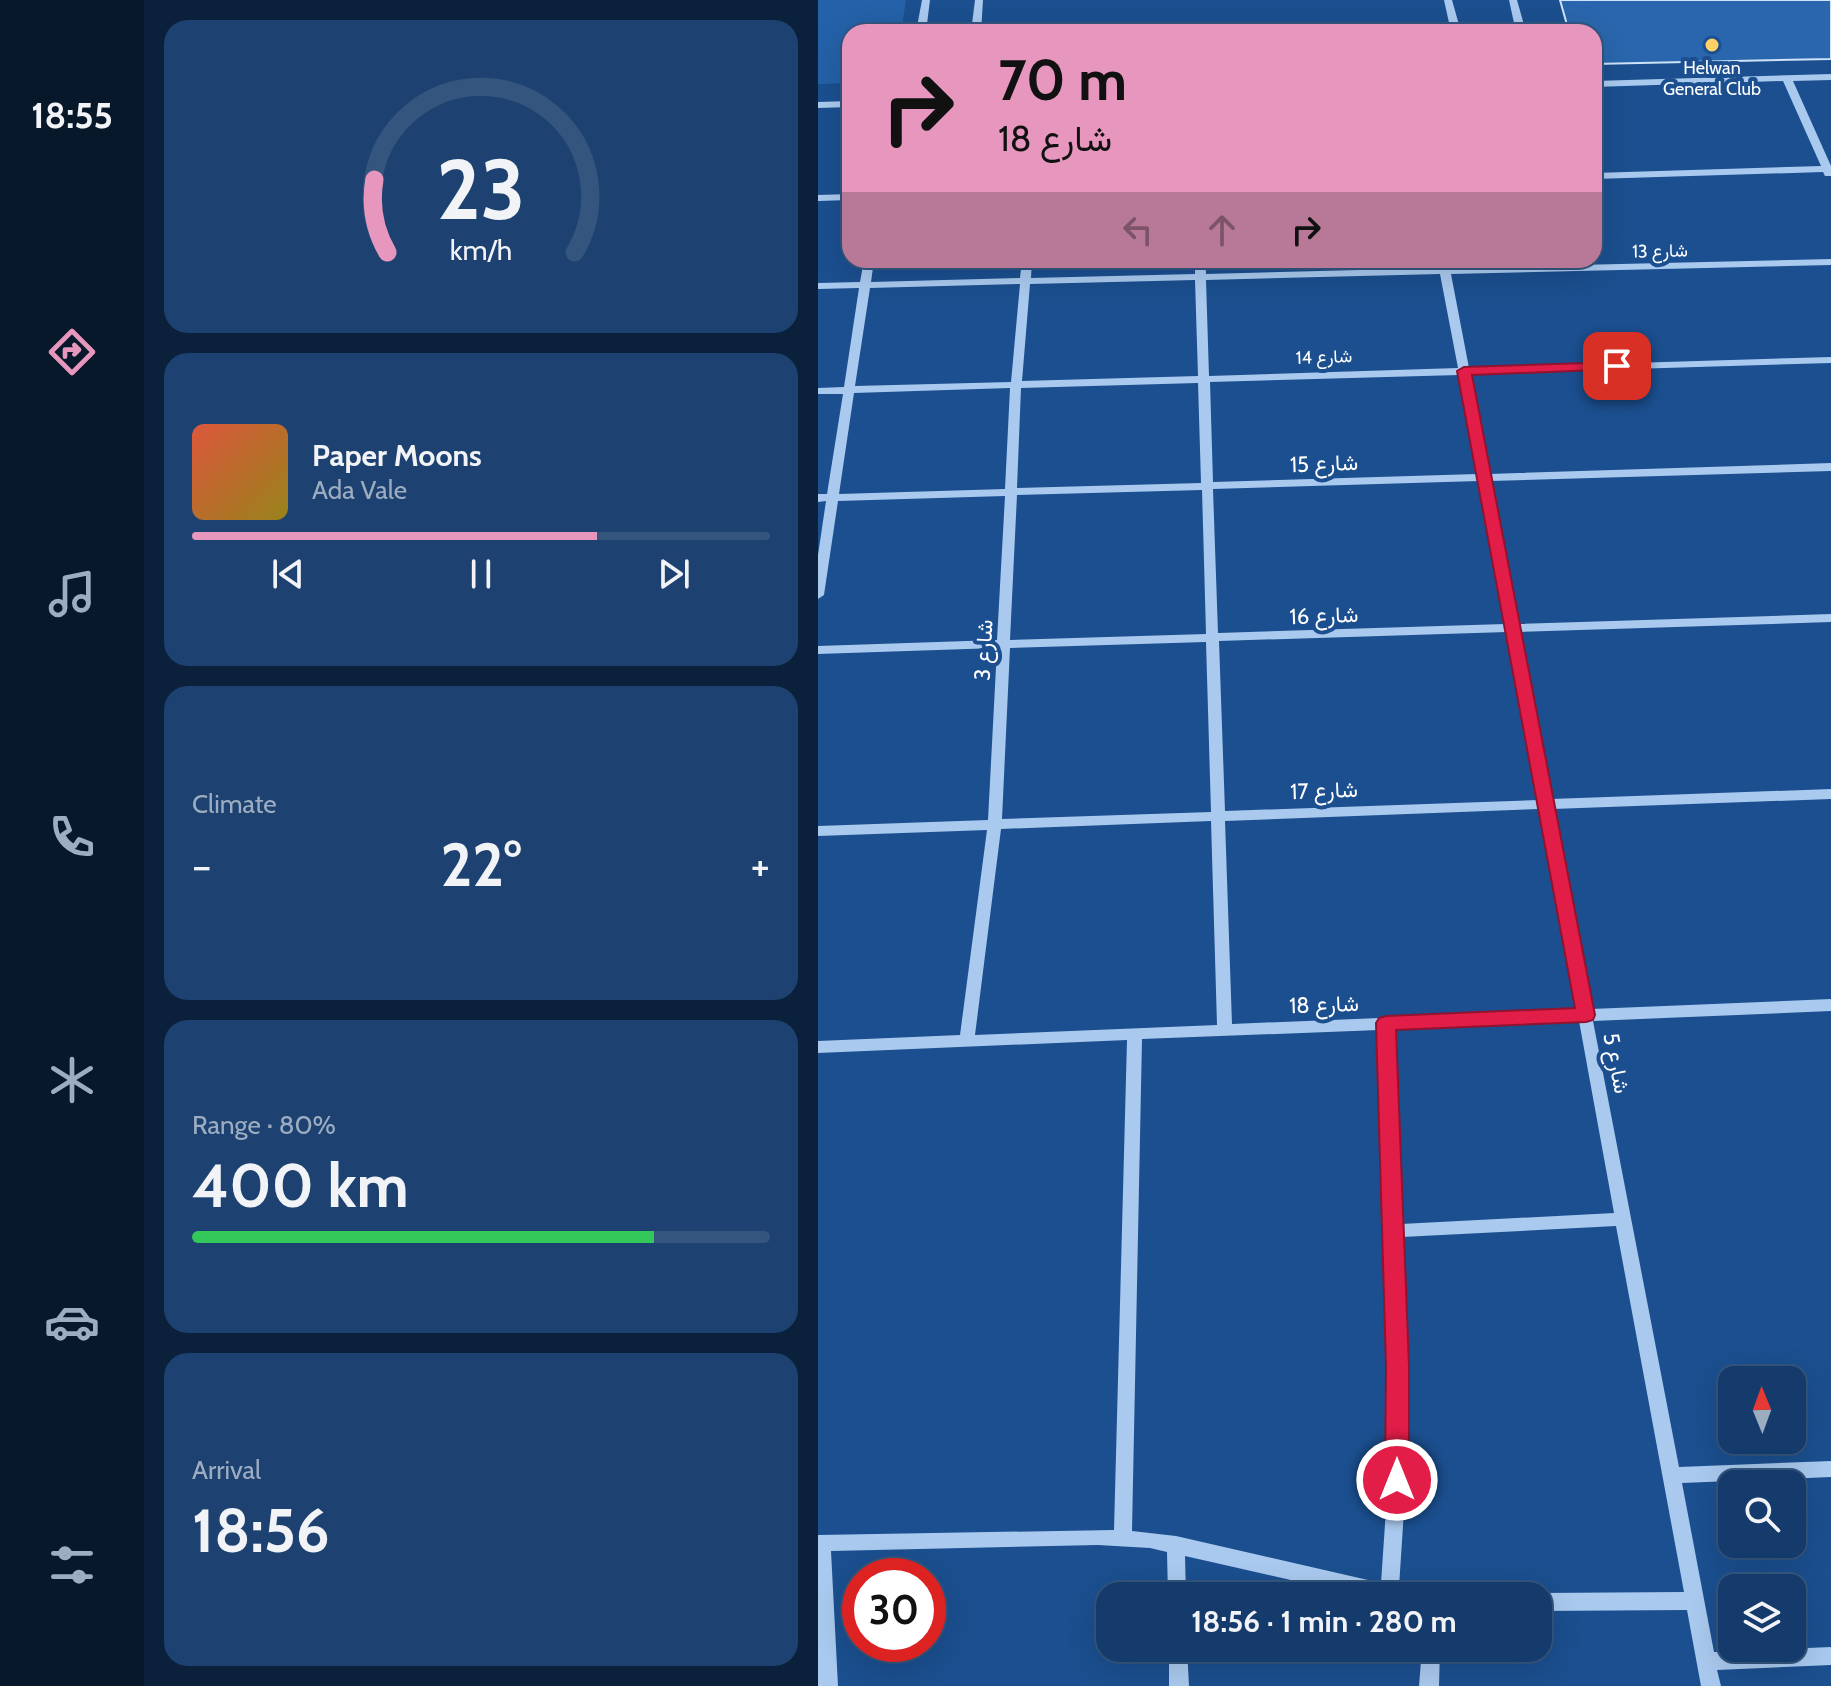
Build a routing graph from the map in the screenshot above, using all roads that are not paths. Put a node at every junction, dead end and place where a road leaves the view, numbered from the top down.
1 (926, 0) edge
2 (979, 0) edge
3 (1448, 0) edge
4 (1513, 0) edge
5 (922, 24) edge
6 (977, 24) edge
7 (1454, 24) edge
8 (1519, 24) edge
9 (1831, 77) edge
10 (1787, 79) junction
11 (1602, 84) edge
12 (842, 104) edge
13 (818, 105) edge
14 (1830, 172) edge
15 (1602, 176) edge
16 (842, 197) edge
17 (818, 198) edge
18 (1831, 262) edge
19 (1602, 264) edge
20 (868, 268) edge
21 (1026, 268) edge
22 (1200, 268) edge
23 (1404, 268) edge
24 (1444, 268) edge
25 (1201, 278) junction
26 (1025, 282) junction
27 (866, 285) junction
28 (818, 286) edge
29 (1831, 360) edge
30 (1464, 371) junction
31 (1204, 379) junction
32 (1016, 385) junction
33 (851, 390) junction
34 (818, 391) edge
35 (1831, 467) edge
36 (1485, 478) junction
37 (1207, 486) junction
38 (1011, 492) junction
39 (818, 498) edge
40 (835, 498) junction
41 (818, 595) edge
42 (1831, 618) edge
43 (1513, 629) junction
44 (1212, 638) junction
45 (1003, 644) junction
46 (818, 650) edge
47 (1831, 794) edge
48 (1546, 805) junction
49 (1218, 816) junction
50 (995, 825) junction
51 (818, 831) edge
52 (1831, 1005) edge
53 (1586, 1015) junction
54 (1386, 1023) junction
55 (1225, 1030) junction
56 (1135, 1033) junction
57 (967, 1041) junction
58 (818, 1047) edge
59 (1624, 1219) junction
60 (1393, 1231) junction
61 (1831, 1469) edge
62 (1672, 1475) junction
63 (1123, 1537) junction
64 (820, 1543) edge
65 (1176, 1544) junction
66 (1177, 1582) edge
67 (1338, 1582) edge
68 (1394, 1582) edge
69 (1695, 1601) junction
70 (1552, 1602) edge
71 (1831, 1656) edge
72 (1707, 1661) junction
73 (1178, 1662) edge
74 (1430, 1662) edge
75 (828, 1686) edge
76 (1179, 1686) edge
77 (1429, 1686) edge
78 (1711, 1686) edge

1 - 5 street
2 - 6 street
3 - 7 street
4 - 8 street
9 - 10 street
10 - 11 street
10 - 14 street
12 - 13 street
14 - 15 street
16 - 17 street
18 - 19 street, شارع 13
20 - 27 street
21 - 26 street, شارع 3
22 - 25 street
23 - 25 street, شارع 13
24 - 30 street, شارع 5
25 - 26 street, شارع 13
25 - 31 street
26 - 27 street, شارع 13
26 - 32 street, شارع 3
27 - 28 street, شارع 13
27 - 33 street
29 - 30 street, شارع 14
30 - 31 street, شارع 14
30 - 36 street, شارع 5
31 - 32 street, شارع 14
31 - 37 street
32 - 33 street, شارع 14
32 - 38 street, شارع 3
33 - 34 street, شارع 14
33 - 40 street
35 - 36 street, شارع 15
36 - 37 street, شارع 15
36 - 43 street, شارع 5
37 - 38 street, شارع 15
37 - 44 street
38 - 40 street, شارع 15
38 - 45 street, شارع 3
39 - 40 street, شارع 15
40 - 41 street
42 - 43 street, شارع 16
43 - 44 street, شارع 16
43 - 48 street, شارع 5
44 - 45 street, شارع 16
44 - 49 street
45 - 46 street, شارع 16
45 - 50 street, شارع 3
47 - 48 street, شارع 17
48 - 49 street, شارع 17
48 - 53 street, شارع 5
49 - 50 street, شارع 17
49 - 55 street
50 - 51 street, شارع 17
50 - 57 street, شارع 3
52 - 53 street, شارع 18
53 - 54 street, شارع 18
53 - 59 street, شارع 5
54 - 55 street, شارع 18
54 - 60 street
55 - 56 street, شارع 18
56 - 57 street, شارع 18
56 - 63 street
57 - 58 street, شارع 18
59 - 60 street
59 - 62 street, شارع 5
60 - 68 street
61 - 62 street
62 - 69 street, شارع 5
63 - 64 street
63 - 65 street
64 - 75 street
65 - 66 street
65 - 67 street
69 - 70 street
69 - 72 street, شارع 5
71 - 72 street
72 - 78 street, شارع 5
73 - 76 street
74 - 77 street

